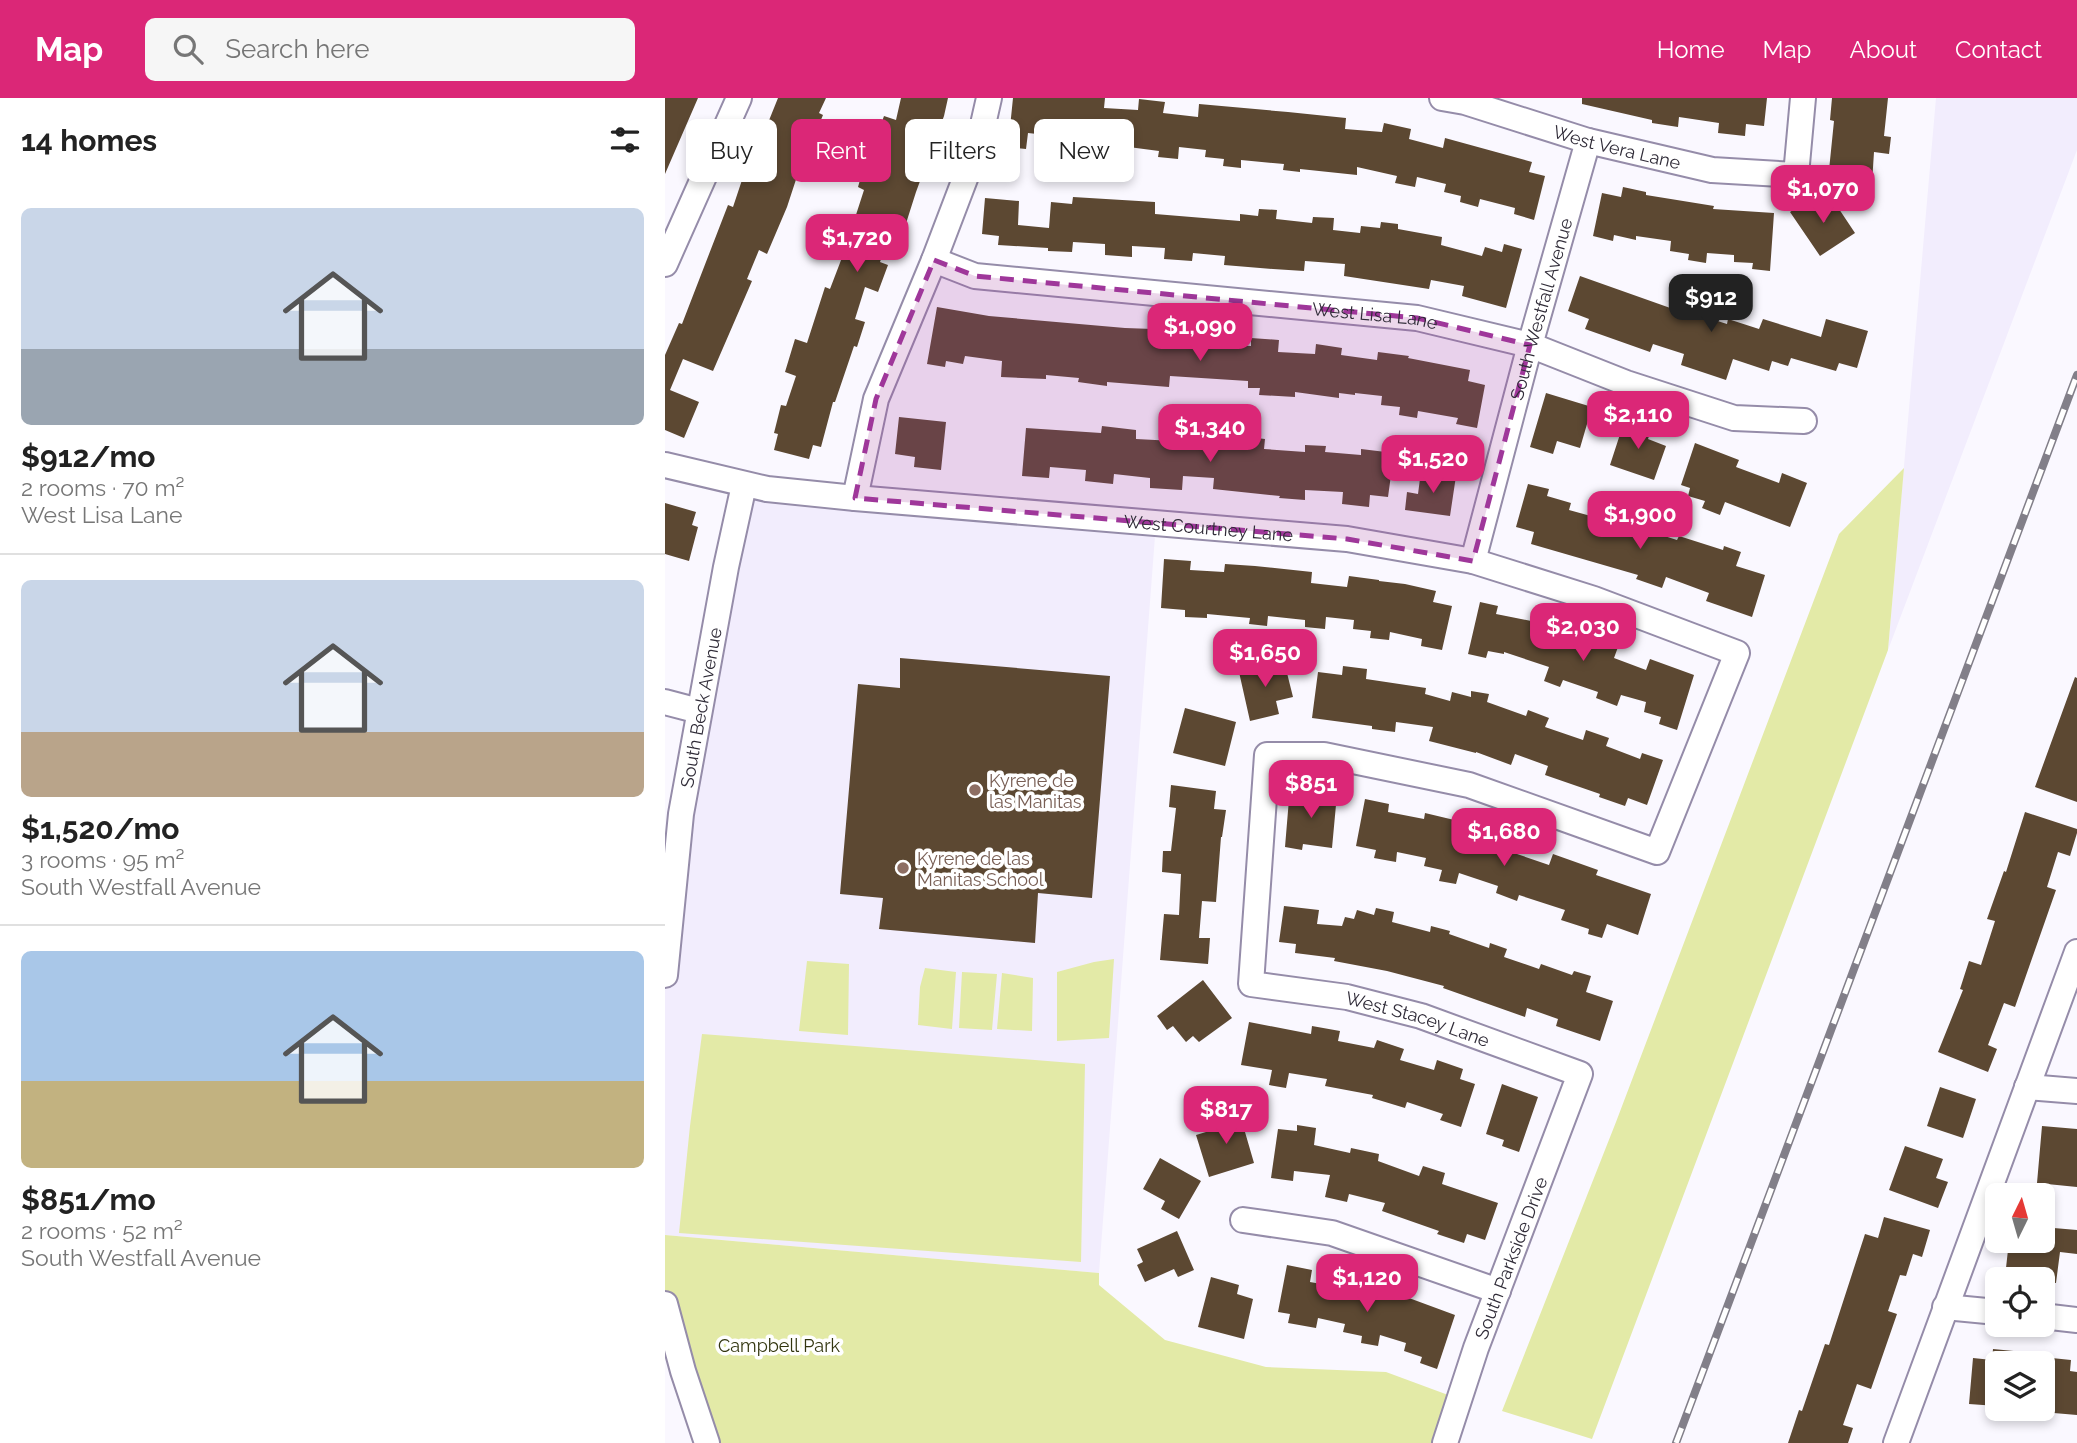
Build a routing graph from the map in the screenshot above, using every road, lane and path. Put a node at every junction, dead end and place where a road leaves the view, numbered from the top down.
1 (739, 98) edge
2 (989, 98) edge
3 (1442, 98) edge
4 (1803, 98) edge
5 (1588, 141) junction
6 (674, 218) edge
7 (935, 260) junction
8 (665, 264) edge
9 (1530, 345) junction
10 (1804, 421) dead end
11 (665, 465) edge
12 (744, 485) junction
13 (855, 498) junction
14 (1473, 561) junction
15 (665, 702) edge
16 (699, 711) junction
17 (666, 948) edge
18 (2077, 952) edge
19 (665, 975) edge
20 (1251, 984) joint
21 (1580, 1074) joint
22 (2027, 1087) junction
23 (2077, 1091) edge
24 (1243, 1220) dead end
25 (1498, 1291) junction
26 (665, 1304) edge
27 (1945, 1307) junction
28 (1985, 1311) edge
29 (2055, 1317) edge
30 (2077, 1320) edge
31 (674, 1374) edge
32 (707, 1443) edge
33 (1445, 1443) edge
34 (1896, 1443) edge

1 - 6 street
2 - 7 street
3 - 5 street, West Vera Lane
4 - 5 street, West Vera Lane
5 - 9 street, South Westfall Avenue
6 - 8 street
7 - 9 street, West Lisa Lane
7 - 13 street
9 - 10 street, West Lisa Lane
9 - 14 street, South Westfall Avenue
11 - 12 street, West Courtney Lane
12 - 13 street, West Courtney Lane
12 - 16 street, South Beck Avenue
13 - 14 street, West Courtney Lane
14 - 20 street, West Courtney Lane
15 - 16 street
16 - 17 street, South Beck Avenue
17 - 19 street, South Beck Avenue
18 - 22 street
20 - 21 street, West Stacey Lane
21 - 25 street, South Parkside Drive
22 - 23 street
22 - 27 street
24 - 25 street
25 - 33 street, South Parkside Drive
26 - 31 street
27 - 28 street
27 - 34 street
29 - 30 street
31 - 32 street

